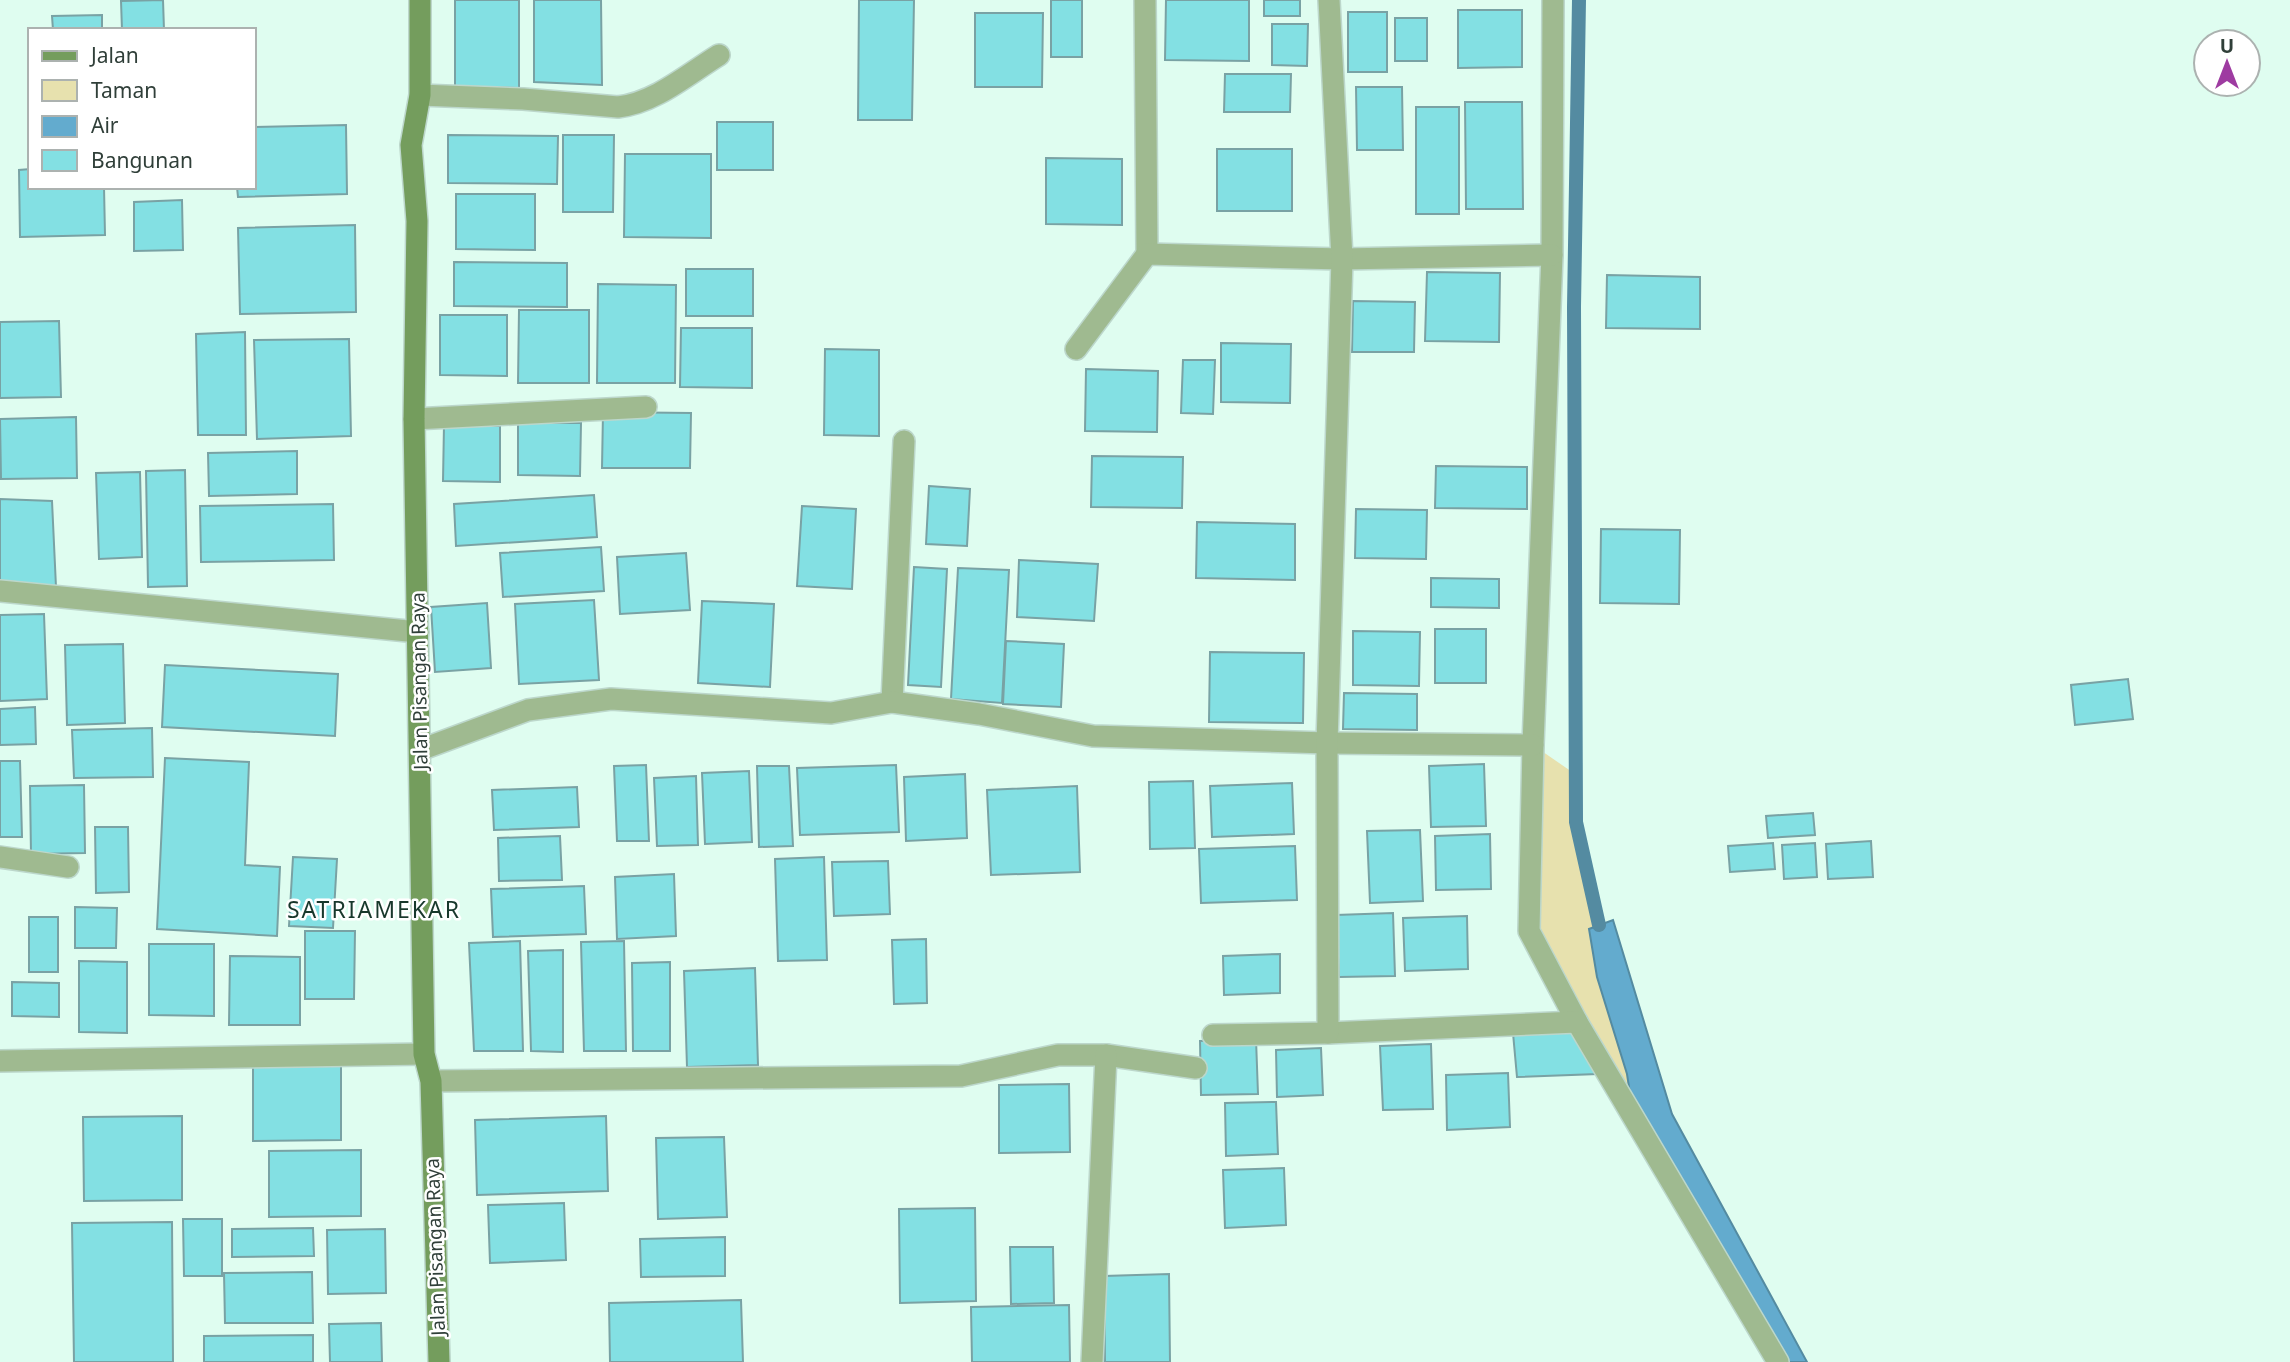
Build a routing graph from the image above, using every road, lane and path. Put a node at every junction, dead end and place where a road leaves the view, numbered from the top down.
1 (420, 0) edge
2 (1144, 0) edge
3 (1329, 0) edge
4 (1553, 0) edge
5 (719, 55) dead end
6 (420, 95) junction
7 (1147, 254) junction
8 (1552, 255) junction
9 (1342, 259) junction
10 (1076, 349) dead end
11 (646, 407) dead end
12 (414, 419) junction
13 (904, 441) dead end
14 (0, 591) edge
15 (418, 632) junction
16 (892, 702) junction
17 (1327, 743) junction
18 (1533, 745) junction
19 (420, 750) junction
20 (0, 857) edge
21 (68, 867) dead end
22 (1577, 1022) junction
23 (1328, 1033) junction
24 (1213, 1035) dead end
25 (424, 1054) junction
26 (1105, 1055) junction
27 (0, 1061) edge
28 (1196, 1068) dead end
29 (431, 1081) junction
30 (439, 1362) edge
31 (1092, 1362) edge
32 (1778, 1362) edge

1 - 6 street, Jalan Pisangan Raya
2 - 7 street
3 - 9 street
4 - 8 street
5 - 6 street
6 - 12 street, Jalan Pisangan Raya
7 - 9 street
7 - 10 street
8 - 9 street
8 - 18 street
9 - 17 street
11 - 12 street
12 - 15 street, Jalan Pisangan Raya
13 - 16 street
14 - 15 street
15 - 19 street, Jalan Pisangan Raya
16 - 17 street
16 - 19 street
17 - 18 street
17 - 23 street
18 - 22 street
19 - 25 street, Jalan Pisangan Raya
20 - 21 street
22 - 23 street
22 - 32 street
23 - 24 street
25 - 27 street
25 - 29 street, Jalan Pisangan Raya
26 - 28 street
26 - 29 street
26 - 31 street
29 - 30 street, Jalan Pisangan Raya

